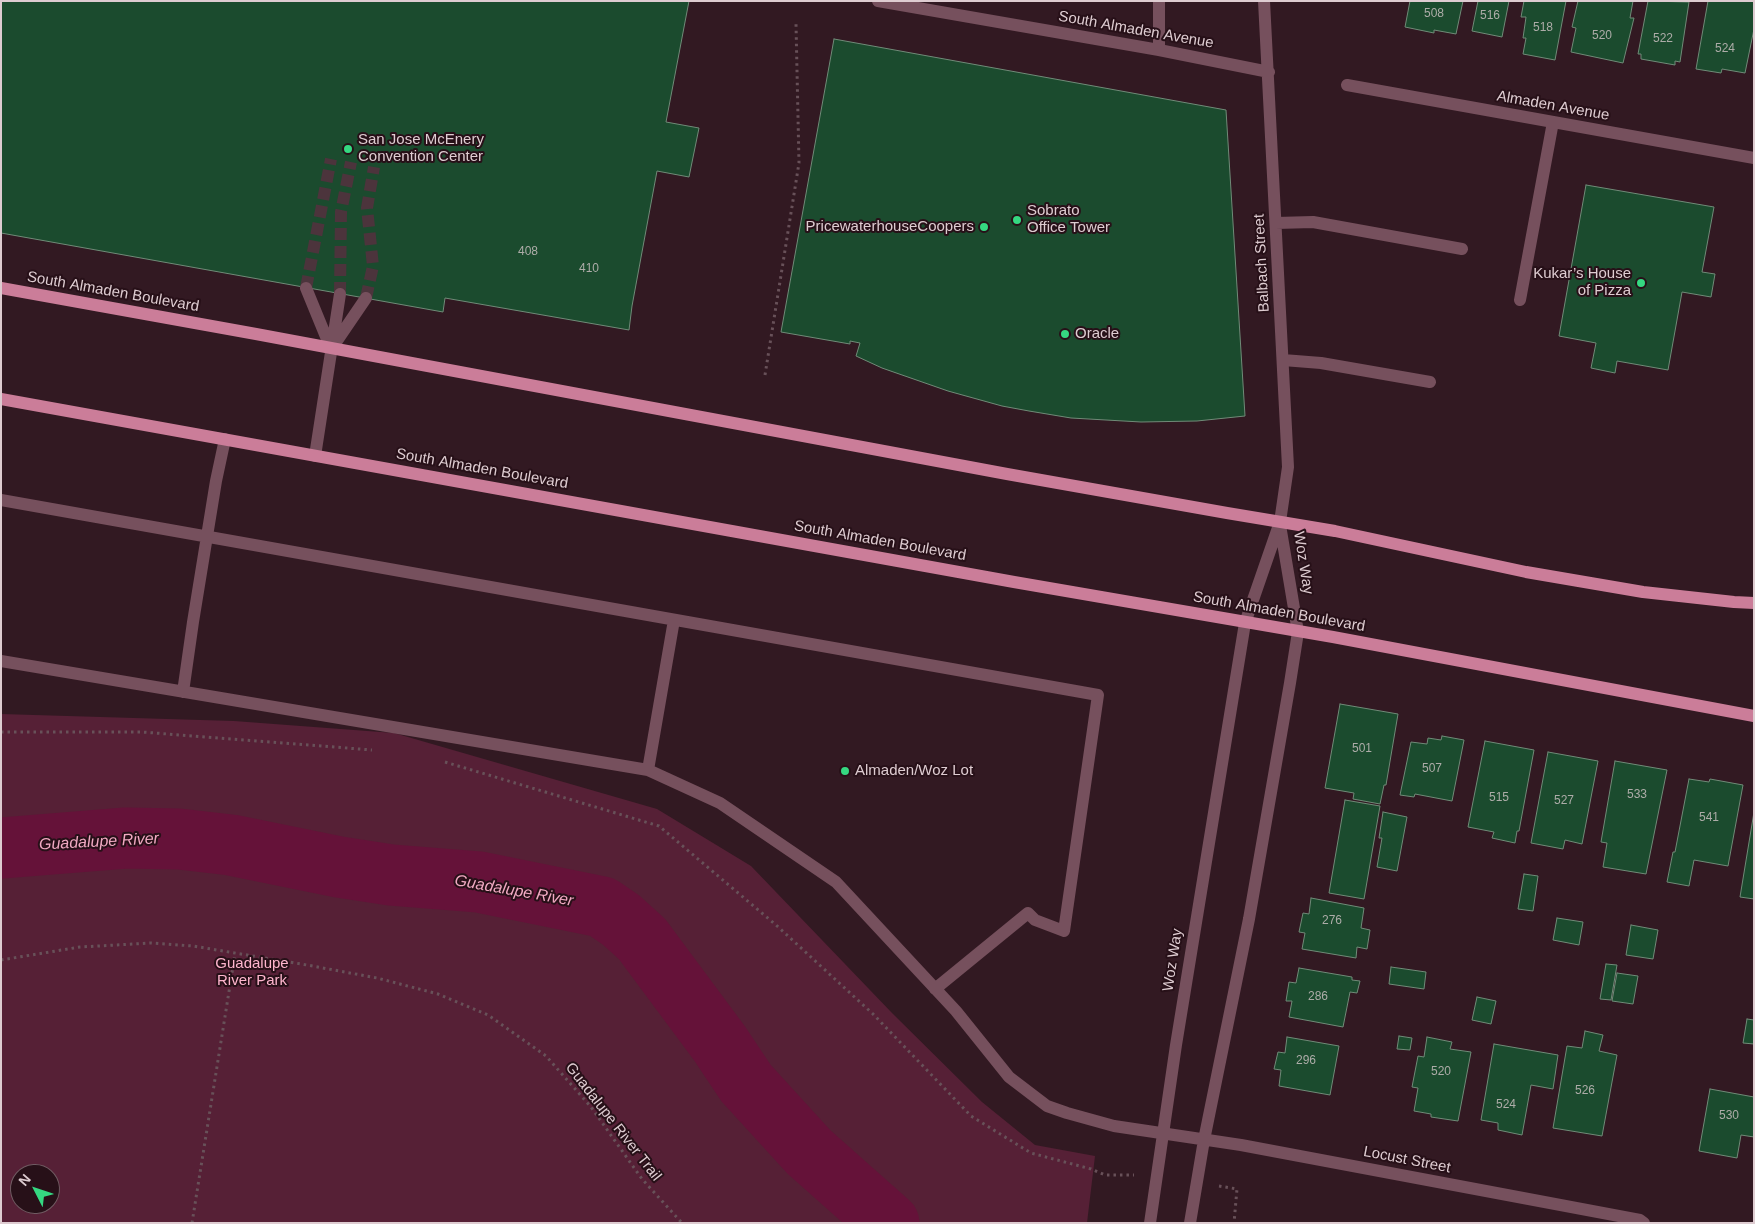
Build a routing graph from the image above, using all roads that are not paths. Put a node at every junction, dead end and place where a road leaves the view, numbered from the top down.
1 (1159, 1) edge
2 (1264, 1) edge
3 (886, 2) edge
4 (1159, 50) junction
5 (1269, 72) junction
6 (1347, 86) dead end
7 (1553, 122) junction
8 (1754, 158) edge
9 (1276, 223) junction
10 (1462, 249) dead end
11 (1, 288) edge
12 (306, 288) tunnel mouth
13 (340, 294) tunnel mouth
14 (366, 298) tunnel mouth
15 (1520, 300) dead end
16 (331, 349) junction
17 (1283, 360) junction
18 (1430, 382) dead end
19 (1, 399) edge
20 (225, 439) junction
21 (315, 456) junction
22 (1, 500) edge
23 (1280, 522) junction
24 (207, 536) junction
25 (1754, 603) edge
26 (674, 620) junction
27 (1245, 622) junction
28 (1298, 632) junction
29 (1, 661) edge
30 (184, 692) junction
31 (1754, 716) edge
32 (648, 770) junction
33 (935, 989) junction
34 (1162, 1133) junction
35 (1204, 1140) junction
36 (1150, 1223) edge
37 (1190, 1223) edge
38 (1644, 1223) edge

1 - 4 street
2 - 5 street, Balbach Street
3 - 4 street, South Almaden Avenue
4 - 5 street, South Almaden Avenue
5 - 9 street, Balbach Street
6 - 7 street, Almaden Avenue
7 - 8 street, Almaden Avenue
7 - 15 street
9 - 10 street
9 - 17 street, Balbach Street
11 - 16 main road, South Almaden Boulevard
12 - 16 street
13 - 16 street
14 - 16 street
16 - 21 street
16 - 23 main road, South Almaden Boulevard
17 - 18 street
17 - 23 street, Balbach Street
19 - 20 main road, South Almaden Boulevard
20 - 21 main road, South Almaden Boulevard
20 - 24 street
21 - 27 main road, South Almaden Boulevard
22 - 24 street
23 - 25 main road, South Almaden Boulevard
23 - 27 street, Woz Way
23 - 28 street, Woz Way
24 - 26 street
24 - 30 street
26 - 32 street
26 - 33 street
27 - 28 main road, South Almaden Boulevard
27 - 34 street, Woz Way
28 - 31 main road, South Almaden Boulevard
28 - 35 street, Woz Way
29 - 30 street, Locust Street
30 - 32 street, Locust Street
32 - 33 street, Locust Street
33 - 34 street, Locust Street
34 - 35 street, Locust Street
34 - 36 street, Woz Way
35 - 37 street, Woz Way
35 - 38 street, Locust Street

